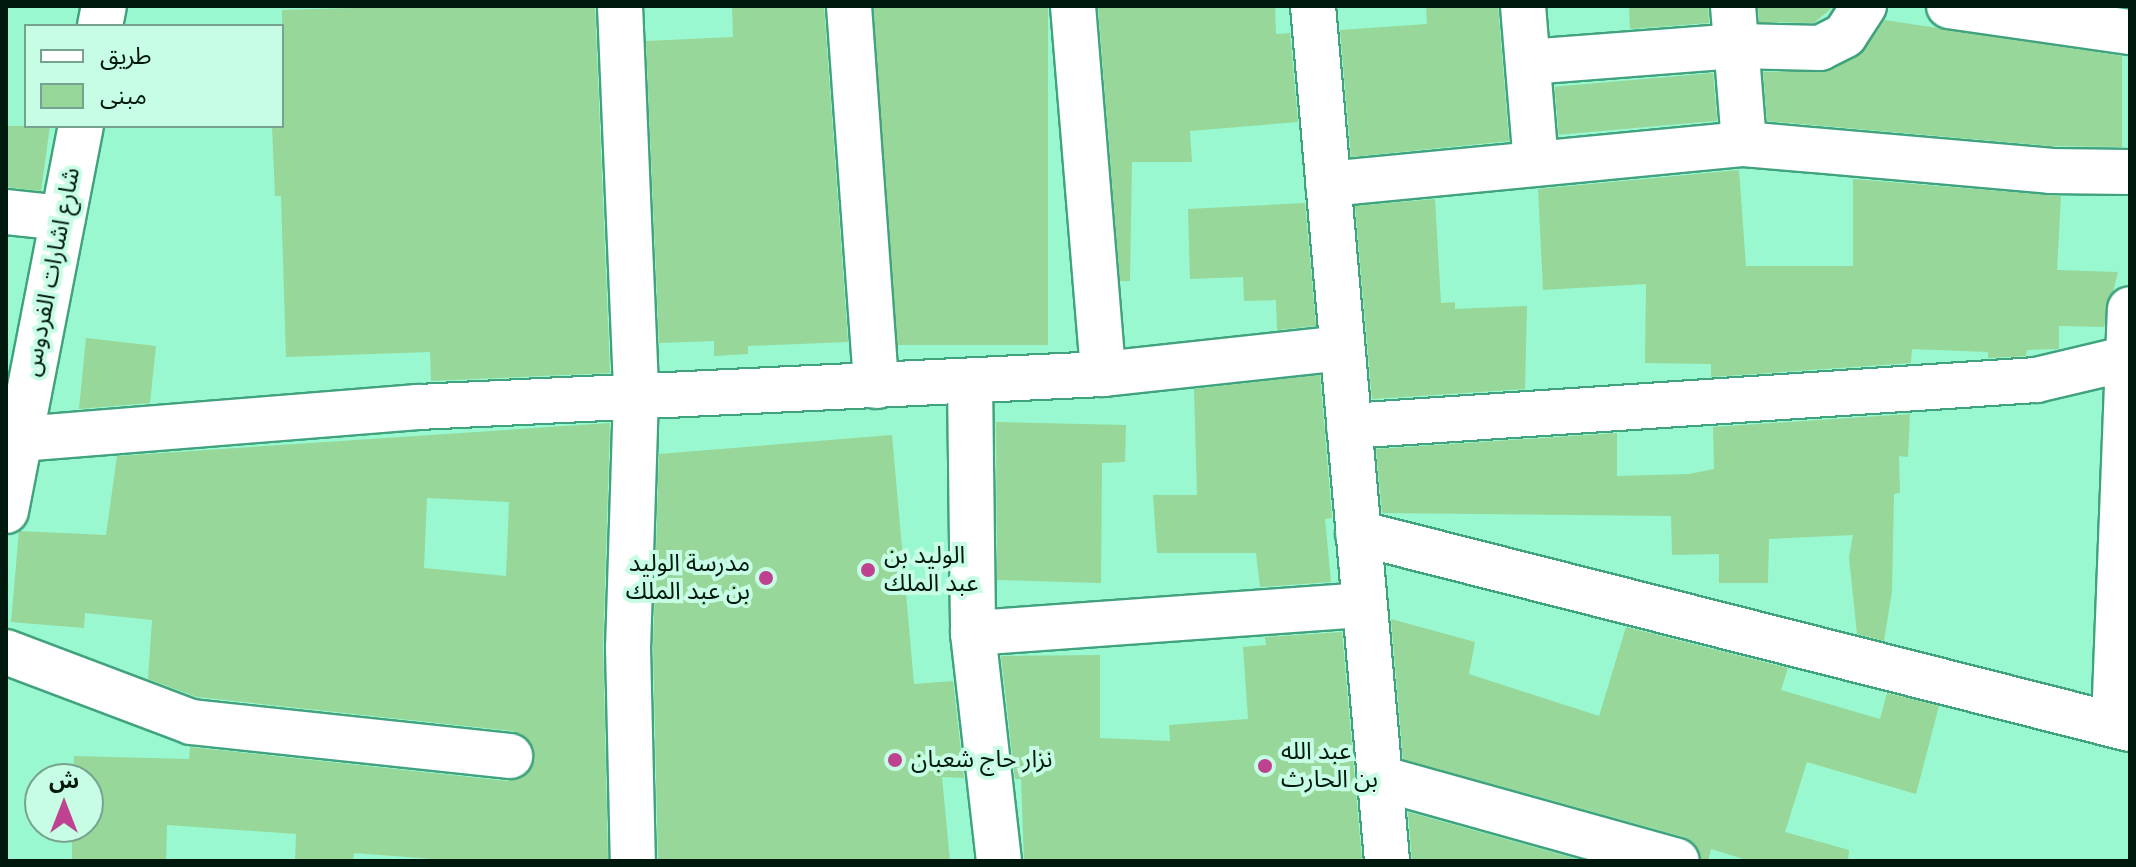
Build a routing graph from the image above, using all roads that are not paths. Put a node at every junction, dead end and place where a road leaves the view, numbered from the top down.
1 (620, 6) edge
2 (849, 6) edge
3 (1073, 6) edge
4 (1313, 6) edge
5 (1523, 6) edge
6 (1864, 6) edge
7 (1949, 6) edge
8 (1735, 26) edge
9 (2130, 32) edge
10 (1528, 62) junction
11 (81, 128) edge
12 (1744, 144) junction
13 (1536, 163) junction
14 (2130, 172) edge
15 (1328, 184) junction
16 (6, 212) edge
17 (63, 218) junction
18 (2130, 309) edge
19 (1341, 348) junction
20 (2125, 359) junction
21 (1103, 374) junction
22 (970, 381) junction
23 (876, 386) junction
24 (18, 388) edge
25 (636, 395) junction
26 (1349, 426) junction
27 (20, 439) junction
28 (6, 511) edge
29 (1358, 533) junction
30 (1364, 605) junction
31 (973, 633) junction
32 (6, 652) edge
33 (2122, 726) edge
34 (510, 756) dead end
35 (1380, 778) junction
36 (633, 861) edge
37 (999, 861) edge
38 (1387, 861) edge
39 (1677, 861) edge

1 - 25 street
2 - 23 street
3 - 21 street
4 - 15 street
5 - 10 street
6 - 8 street
7 - 9 street
8 - 10 street
8 - 12 street
10 - 13 street
11 - 17 street, شارع اشارات الفردوس
12 - 13 street
12 - 14 street
13 - 15 street
15 - 19 street
16 - 17 street
17 - 24 street, شارع اشارات الفردوس
18 - 20 street
19 - 21 street
19 - 26 street
20 - 26 street
20 - 33 street
21 - 22 street
22 - 23 street
22 - 31 street
23 - 25 street
24 - 27 street, شارع اشارات الفردوس
25 - 27 street
25 - 36 street
26 - 29 street
27 - 28 street, شارع اشارات الفردوس
29 - 30 street
29 - 33 street
30 - 31 street
30 - 35 street
31 - 37 street
32 - 34 street
35 - 38 street
35 - 39 street

